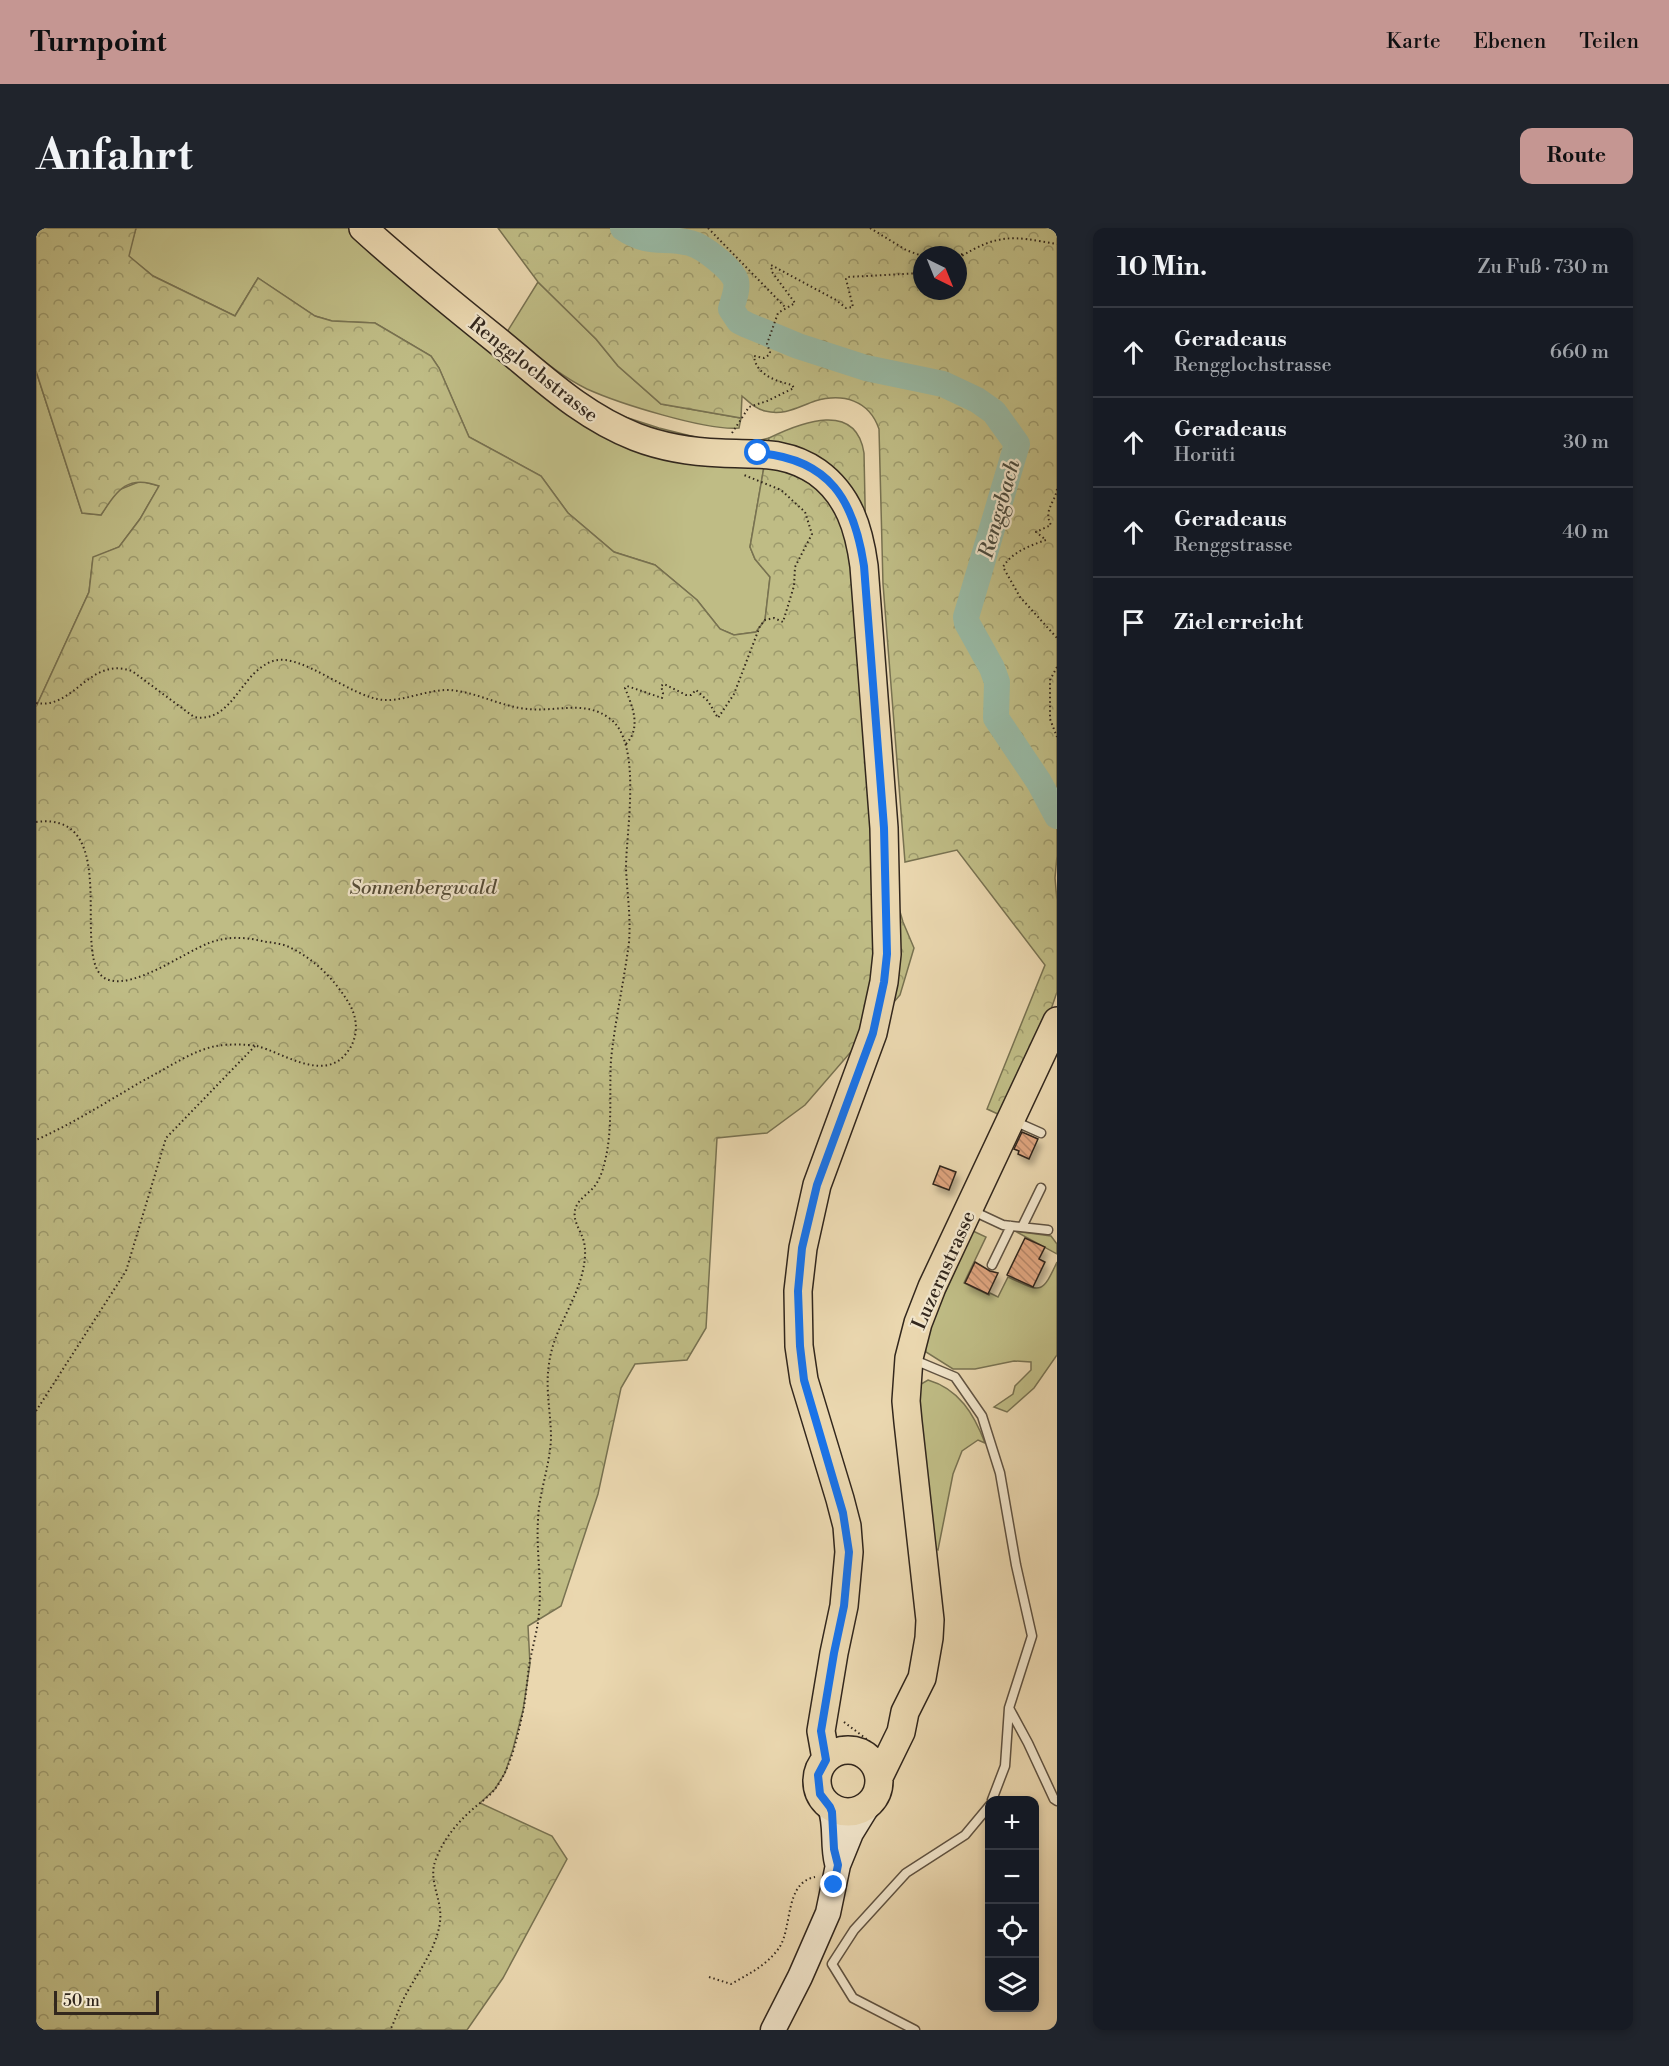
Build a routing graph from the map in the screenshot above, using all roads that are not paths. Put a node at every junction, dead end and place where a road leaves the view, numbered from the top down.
1 (363, 228) edge
2 (1057, 1021) edge
3 (1011, 1120) junction
4 (1041, 1133) dead end
5 (1041, 1188) dead end
6 (969, 1209) junction
7 (1011, 1226) junction
8 (1022, 1227) junction
9 (1048, 1230) dead end
10 (992, 1265) dead end
11 (909, 1358) junction
12 (1009, 1708) junction
13 (863, 1756) junction
14 (994, 1796) edge
15 (1057, 1801) edge
16 (867, 1806) junction
17 (830, 1807) junction
18 (985, 1811) edge
19 (836, 1875) junction
20 (773, 2030) edge
21 (915, 2030) edge

1 - 13 main road, Rengglochstrasse
2 - 3 main road, Luzernstrasse
3 - 4 lane
3 - 6 main road, Luzernstrasse
5 - 8 lane
6 - 7 lane
6 - 11 main road, Luzernstrasse
7 - 8 lane
7 - 10 lane
8 - 9 lane
11 - 12 lane
11 - 13 main road, Luzernstrasse
12 - 14 lane
12 - 15 lane
13 - 16 main road
13 - 17 main road
16 - 17 main road
16 - 19 main road
17 - 19 main road
18 - 21 lane
19 - 20 main road

